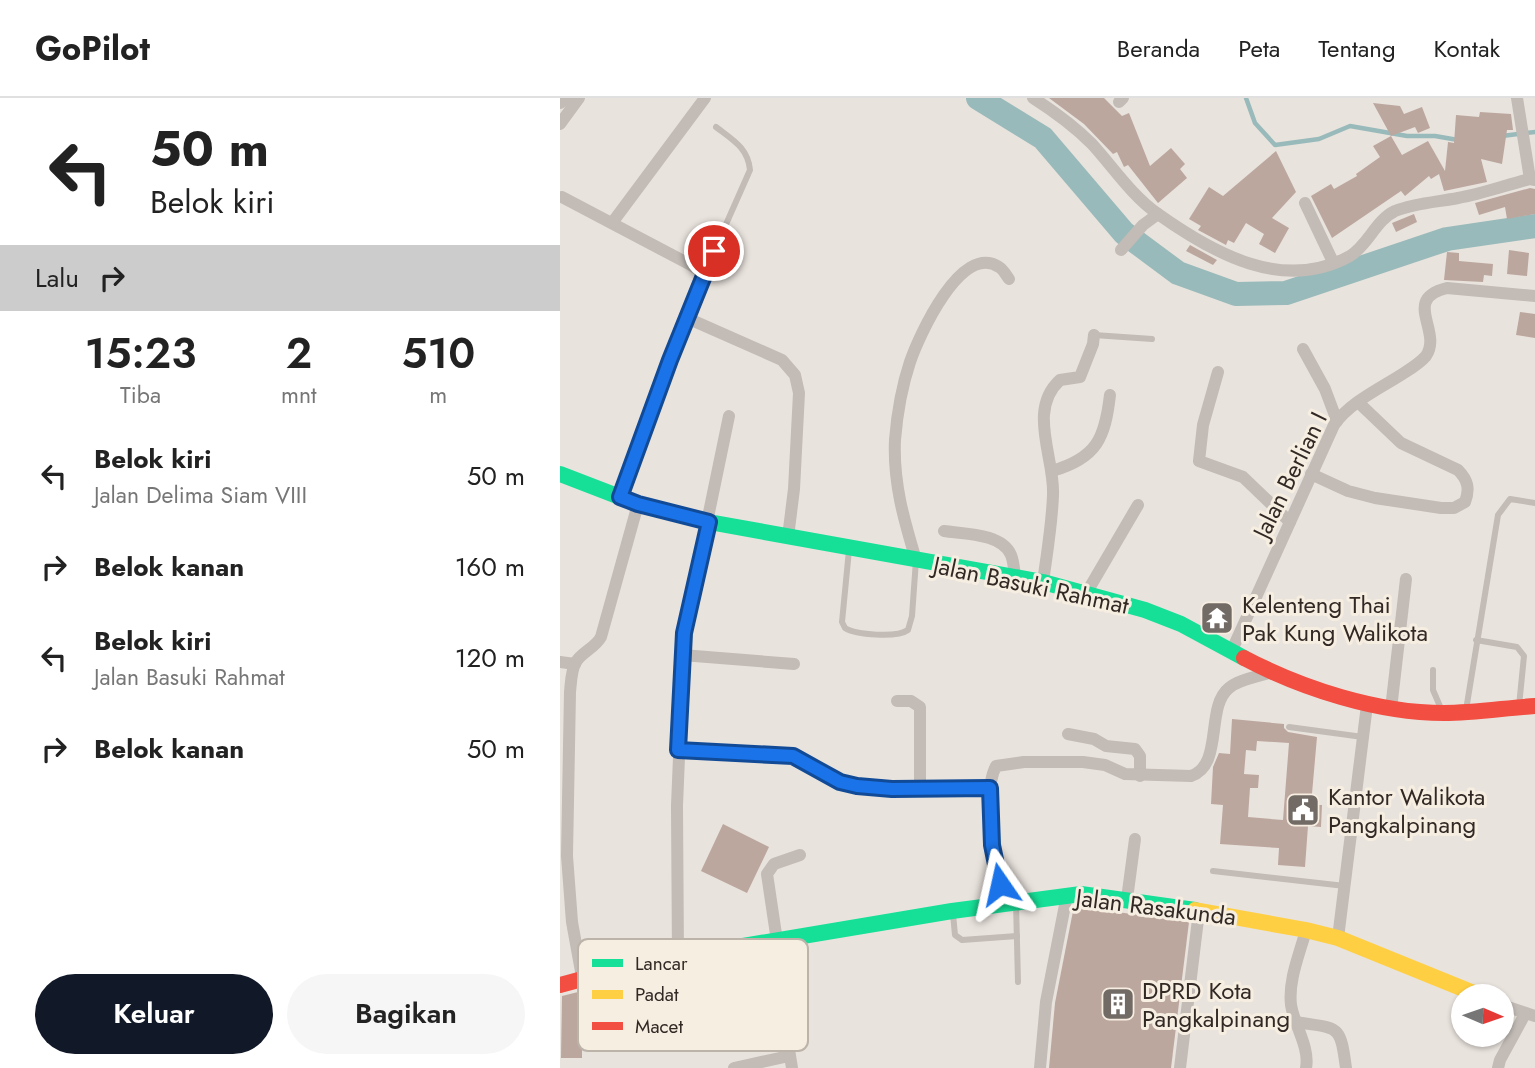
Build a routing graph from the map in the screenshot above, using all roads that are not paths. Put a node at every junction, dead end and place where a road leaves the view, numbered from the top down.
1 (567, 98) edge
2 (579, 98) edge
3 (705, 98) edge
4 (1033, 98) edge
5 (1517, 98) edge
6 (560, 103) edge
7 (560, 124) edge
8 (716, 127) dead end
9 (1532, 180) edge
10 (562, 197) dead end
11 (1306, 203) dead end
12 (1158, 214) junction
13 (612, 223) junction
14 (1121, 250) dead end
15 (1334, 262) junction
16 (703, 276) junction
17 (1009, 279) dead end
18 (1535, 296) edge
19 (687, 318) junction
20 (1094, 335) joint
21 (1152, 339) dead end
22 (1303, 349) dead end
23 (1218, 372) dead end
24 (1110, 395) dead end
25 (1359, 403) junction
26 (729, 416) dead end
27 (1337, 421) junction
28 (1052, 471) junction
29 (560, 474) edge
30 (1311, 474) junction
31 (620, 497) junction
32 (1535, 503) edge
33 (638, 504) junction
34 (1138, 505) dead end
35 (709, 522) junction
36 (1290, 522) junction
37 (944, 531) dead end
38 (788, 537) junction
39 (850, 548) junction
40 (916, 560) junction
41 (1015, 578) junction
42 (1406, 579) dead end
43 (1043, 582) junction
44 (1087, 592) junction
45 (1476, 640) junction
46 (1232, 650) junction
47 (682, 655) junction
48 (560, 662) edge
49 (575, 664) junction
50 (794, 664) dead end
51 (1433, 670) dead end
52 (1271, 672) junction
53 (897, 701) dead end
54 (1367, 705) junction
55 (1527, 707) edge
56 (1391, 709) junction
57 (1465, 712) junction
58 (1443, 713) junction
59 (1289, 727) dead end
60 (1068, 734) dead end
61 (1363, 737) junction
62 (678, 750) junction
63 (1140, 776) junction
64 (920, 788) junction
65 (990, 788) junction
66 (1135, 839) dead end
67 (800, 855) dead end
68 (1213, 871) dead end
69 (1345, 886) junction
70 (1067, 895) junction
71 (1127, 899) junction
72 (1010, 902) junction
73 (952, 911) junction
74 (1199, 911) junction
75 (1306, 930) junction
76 (1017, 936) junction
77 (1338, 938) junction
78 (678, 939) edge
79 (777, 939) edge
80 (789, 939) edge
81 (578, 955) edge
82 (578, 978) edge
83 (1018, 982) dead end
84 (1451, 984) edge
85 (560, 985) edge
86 (1530, 1015) edge
87 (1296, 1022) junction
88 (791, 1062) edge
89 (734, 1068) edge
90 (1040, 1068) edge
91 (1180, 1068) edge
92 (1306, 1068) edge
93 (1346, 1068) edge
94 (1498, 1068) edge

1 - 6 street
2 - 7 street
3 - 13 street
4 - 12 street
5 - 9 street
8 - 16 lane
9 - 15 street
10 - 13 street
11 - 15 street
12 - 14 street
12 - 15 street
13 - 16 street
16 - 19 street
17 - 40 street
18 - 25 street, Jalan Berlian I
19 - 31 street
19 - 38 street
20 - 21 lane
20 - 28 street
22 - 27 street
23 - 36 street
24 - 28 street
25 - 27 street, Jalan Berlian I
25 - 30 street
26 - 35 street
27 - 30 street, Jalan Berlian I
28 - 43 street
29 - 31 street, Jalan Basuki Rahmat
30 - 36 street, Jalan Berlian I
31 - 33 street, Jalan Basuki Rahmat
32 - 45 lane
33 - 35 street, Jalan Basuki Rahmat
33 - 49 street
34 - 44 street
35 - 38 street, Jalan Basuki Rahmat
35 - 47 street
36 - 46 street, Jalan Berlian I
37 - 41 street
38 - 39 street, Jalan Basuki Rahmat
39 - 40 street, Jalan Basuki Rahmat
39 - 40 lane
40 - 41 street, Jalan Basuki Rahmat
41 - 43 street, Jalan Basuki Rahmat
42 - 56 street
43 - 44 street, Jalan Basuki Rahmat
44 - 46 street, Jalan Basuki Rahmat
45 - 55 lane
45 - 57 lane
46 - 52 street, Jalan Basuki Rahmat
47 - 50 street
47 - 62 street
48 - 49 street
49 - 81 street
51 - 58 lane
52 - 54 street, Jalan Basuki Rahmat
52 - 63 street
53 - 64 street
54 - 56 street, Jalan Basuki Rahmat
54 - 61 street
55 - 57 street, Jalan Basuki Rahmat
56 - 58 street, Jalan Basuki Rahmat
57 - 58 street, Jalan Basuki Rahmat
59 - 61 lane
60 - 63 street
61 - 69 street
62 - 64 street
62 - 78 street
63 - 65 street
64 - 65 street
65 - 72 street
66 - 71 street
67 - 79 street
68 - 69 lane
69 - 77 street
70 - 71 street, Jalan Rasakunda
70 - 72 street, Jalan Rasakunda
70 - 90 street
71 - 74 street, Jalan Rasakunda
72 - 73 street, Jalan Rasakunda
72 - 76 lane
73 - 76 lane
73 - 80 street, Jalan Rasakunda
74 - 75 street, Jalan Rasakunda
74 - 91 street
75 - 77 street, Jalan Rasakunda
75 - 87 street
76 - 83 lane
77 - 84 street, Jalan Rasakunda
82 - 85 street, Jalan Rasakunda
86 - 94 street
87 - 92 street
87 - 93 street
88 - 89 street

